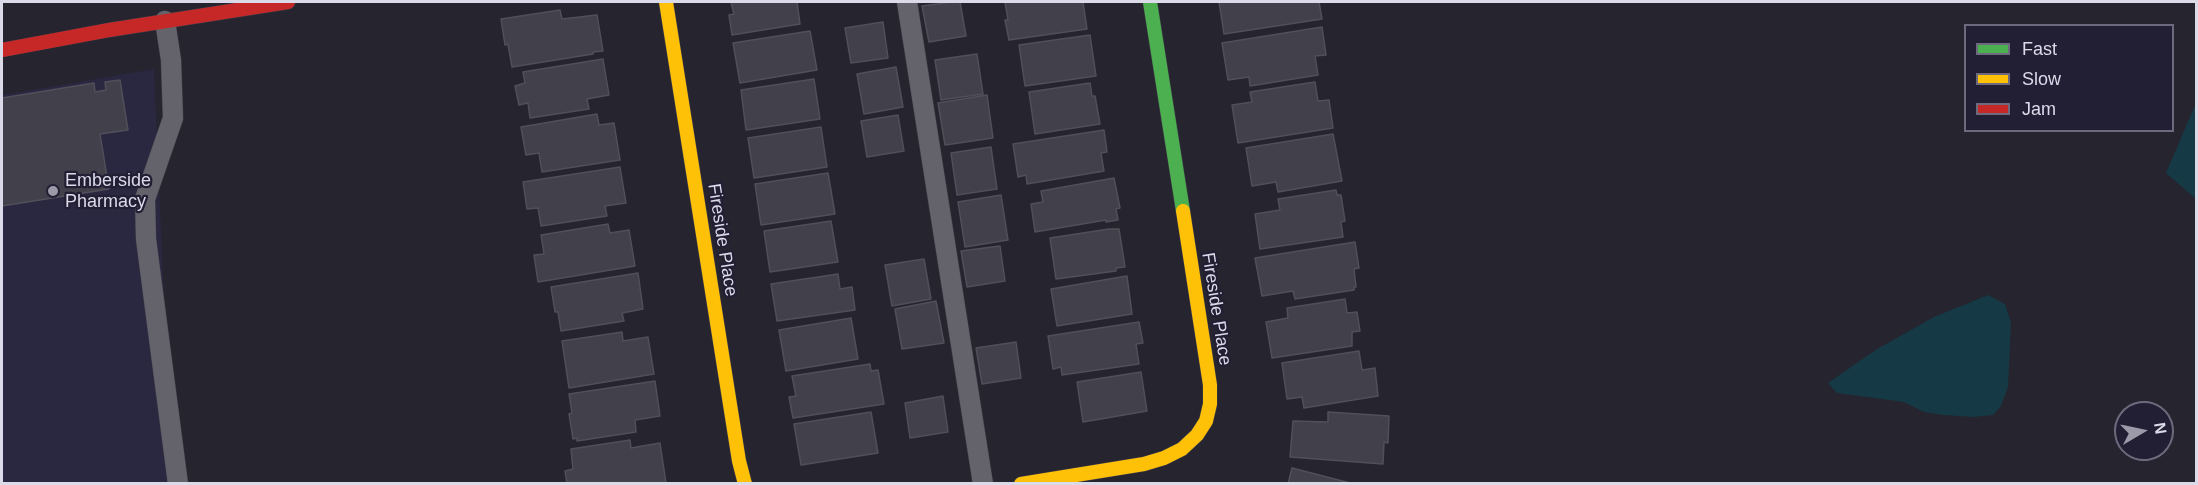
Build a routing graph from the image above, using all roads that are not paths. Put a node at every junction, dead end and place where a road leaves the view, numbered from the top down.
1 (288, 2) edge
2 (666, 2) edge
3 (907, 2) edge
4 (1150, 2) edge
5 (165, 21) junction
6 (2, 50) edge
7 (178, 483) edge
8 (745, 483) edge
9 (983, 483) edge
10 (1021, 483) edge

1 - 5 street
2 - 8 street, Fireside Place
3 - 9 lane
4 - 10 street, Fireside Place
5 - 6 street
5 - 7 lane

